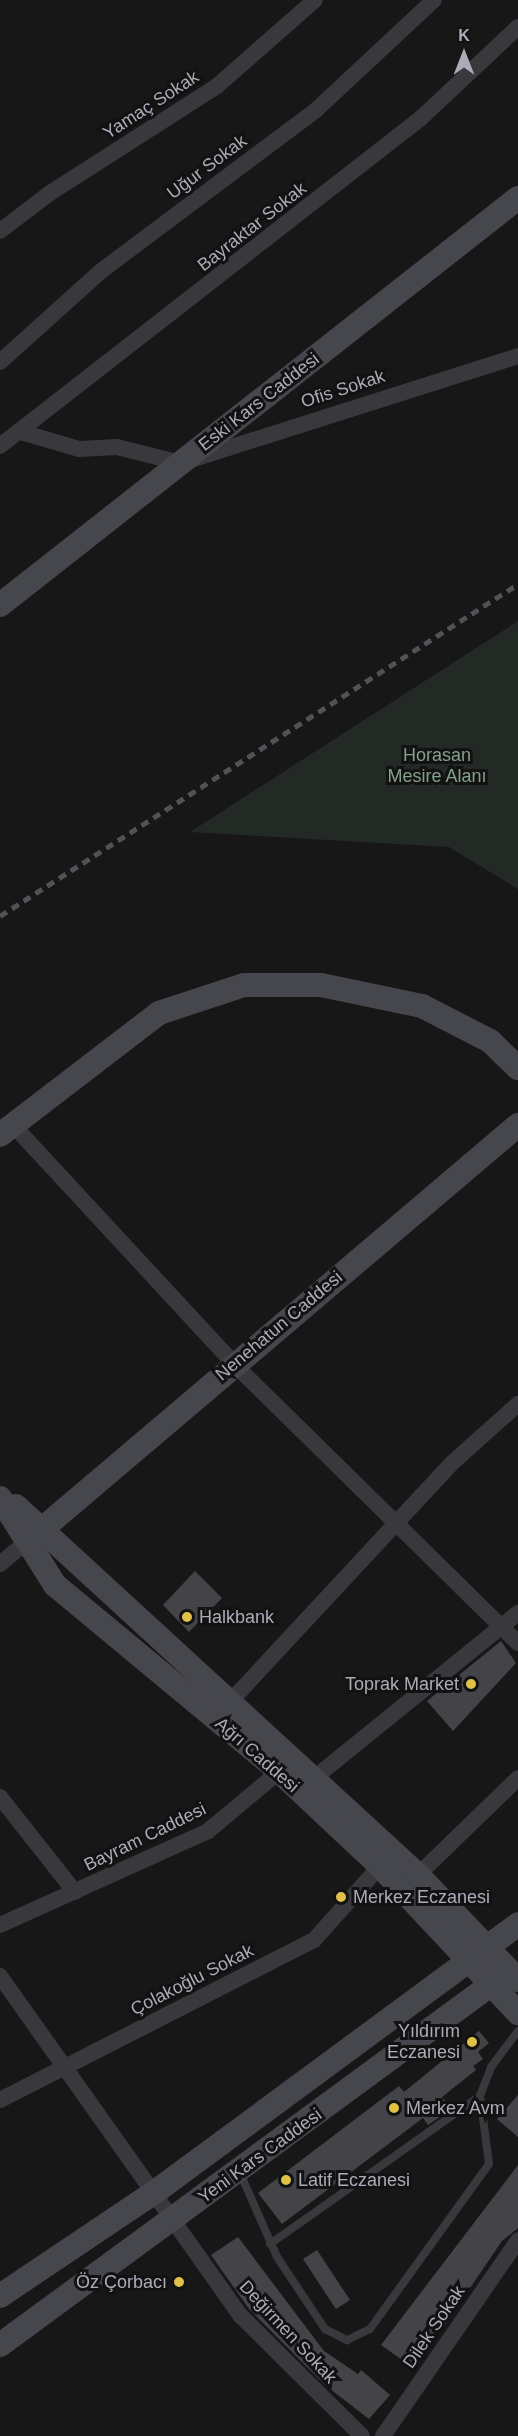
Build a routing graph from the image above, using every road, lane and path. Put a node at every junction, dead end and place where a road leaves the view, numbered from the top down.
1 (315, 0) edge
2 (434, 0) edge
3 (518, 27) edge
4 (518, 198) edge
5 (0, 231) edge
6 (518, 356) edge
7 (0, 362) edge
8 (21, 432) junction
9 (0, 446) edge
10 (182, 463) junction
11 (0, 604) edge
12 (518, 1068) edge
13 (518, 1125) edge
14 (6, 1130) edge
15 (234, 1364) junction
16 (518, 1404) edge
17 (0, 1492) edge
18 (0, 1498) edge
19 (396, 1522) junction
20 (34, 1536) junction
21 (0, 1564) edge
22 (518, 1613) edge
23 (501, 1627) junction
24 (518, 1643) edge
25 (229, 1703) junction
26 (286, 1766) junction
27 (518, 1778) edge
28 (313, 1779) junction
29 (0, 1797) edge
30 (380, 1866) junction
31 (418, 1875) junction
32 (75, 1892) junction
33 (518, 1924) edge
34 (0, 1925) edge
35 (476, 1954) junction
36 (509, 1975) edge
37 (0, 1976) edge
38 (518, 2013) edge
39 (518, 2031) edge
40 (65, 2066) junction
41 (480, 2097) junction
42 (0, 2100) edge
43 (240, 2173) junction
44 (155, 2192) junction
45 (172, 2220) junction
46 (518, 2240) edge
47 (270, 2244) junction
48 (0, 2296) edge
49 (0, 2345) edge
50 (362, 2436) edge
51 (383, 2436) edge

1 - 5 street, Yamaç Sokak
2 - 7 street, Uğur Sokak
3 - 8 street, Bayraktar Sokak
4 - 10 main road, Eski Kars Caddesi
6 - 10 street, Ofis Sokak
8 - 9 street, Bayraktar Sokak
8 - 10 street
10 - 11 main road, Eski Kars Caddesi
12 - 14 main road
13 - 15 main road, Nenehatun Caddesi
14 - 15 street
15 - 19 street
15 - 20 main road, Nenehatun Caddesi
16 - 19 street
17 - 20 main road, Ağrı Caddesi
18 - 20 main road, Ağrı Caddesi
19 - 23 street
19 - 25 street
20 - 21 street
20 - 25 main road, Ağrı Caddesi
20 - 26 main road, Ağrı Caddesi
22 - 23 street
23 - 24 street
23 - 28 street
25 - 26 main road, Ağrı Caddesi
26 - 28 main road, Ağrı Caddesi
26 - 30 main road, Ağrı Caddesi
26 - 32 street, Bayram Caddesi
27 - 31 street
28 - 31 main road, Ağrı Caddesi
29 - 32 street
30 - 35 main road, Ağrı Caddesi
30 - 40 street, Çolakoğlu Sokak
31 - 35 main road, Ağrı Caddesi
32 - 34 street, Bayram Caddesi
33 - 35 main road, Yeni Kars Caddesi
35 - 36 main road, Ağrı Caddesi
35 - 44 main road, Yeni Kars Caddesi
36 - 38 main road, Ağrı Caddesi
36 - 43 main road, Yeni Kars Caddesi
37 - 40 street, Değirmen Sokak
39 - 41 lane
40 - 42 street, Çolakoğlu Sokak
40 - 44 street, Değirmen Sokak
41 - 47 lane
41 - 47 lane
43 - 45 main road, Yeni Kars Caddesi
43 - 47 lane
44 - 45 street, Değirmen Sokak
44 - 48 main road, Yeni Kars Caddesi
45 - 49 main road, Yeni Kars Caddesi
45 - 50 street, Değirmen Sokak
46 - 51 street, Dilek Sokak

